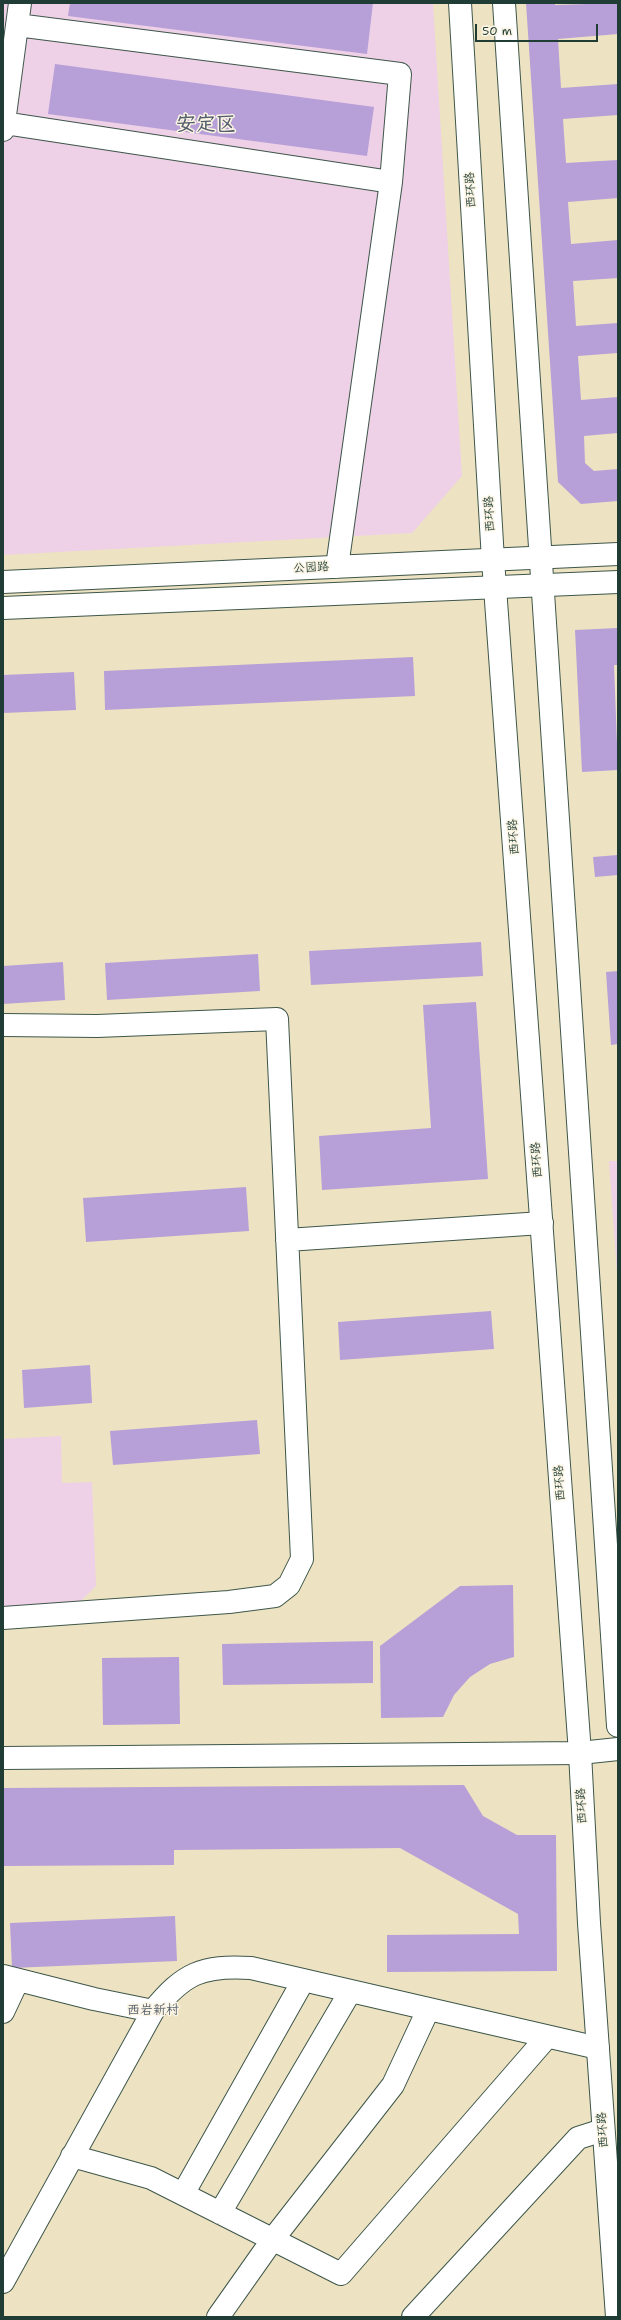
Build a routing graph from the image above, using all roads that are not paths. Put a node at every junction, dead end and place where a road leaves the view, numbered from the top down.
1 (20, 3) edge
2 (460, 3) edge
3 (504, 3) edge
4 (17, 25) junction
5 (4, 126) edge
6 (391, 182) junction
7 (618, 554) edge
8 (541, 558) junction
9 (493, 560) junction
10 (336, 567) junction
11 (3, 582) edge
12 (618, 582) edge
13 (542, 586) junction
14 (496, 588) junction
15 (3, 608) edge
16 (3, 1025) edge
17 (542, 1223) junction
18 (287, 1240) junction
19 (3, 1618) edge
20 (618, 1726) edge
21 (618, 1749) edge
22 (580, 1753) junction
23 (3, 1758) edge
24 (618, 1765) edge
25 (10, 1978) edge
26 (303, 1981) junction
27 (350, 1992) junction
28 (153, 2010) junction
29 (428, 2010) junction
30 (3, 2012) edge
31 (547, 2037) junction
32 (598, 2048) junction
33 (603, 2130) junction
34 (72, 2156) junction
35 (183, 2194) junction
36 (220, 2213) junction
37 (273, 2240) junction
38 (3, 2282) edge
39 (218, 2317) edge
40 (413, 2317) edge
41 (617, 2317) edge

1 - 4 street
2 - 9 street, 西环路
3 - 8 street
4 - 5 street
4 - 6 street
5 - 6 street
6 - 10 street
7 - 8 street, 公园路
8 - 9 street, 公园路
8 - 13 street
9 - 10 street, 公园路
9 - 14 street, 西环路
10 - 11 street, 公园路
12 - 13 street
13 - 14 street
13 - 20 street
14 - 15 street
14 - 17 street, 西环路
16 - 18 street
17 - 18 street
17 - 22 street, 西环路
18 - 19 street
21 - 22 street
22 - 23 street
22 - 24 street
22 - 32 street, 西环路
25 - 28 street
25 - 30 street
26 - 27 street
26 - 28 street
26 - 35 street
27 - 29 street
27 - 36 street
28 - 34 street
29 - 31 street
29 - 37 street
31 - 32 street
31 - 37 street
32 - 33 street, 西环路
33 - 40 street
33 - 41 street, 西环路
34 - 35 street
34 - 38 street
35 - 36 street
36 - 37 street
37 - 39 street

